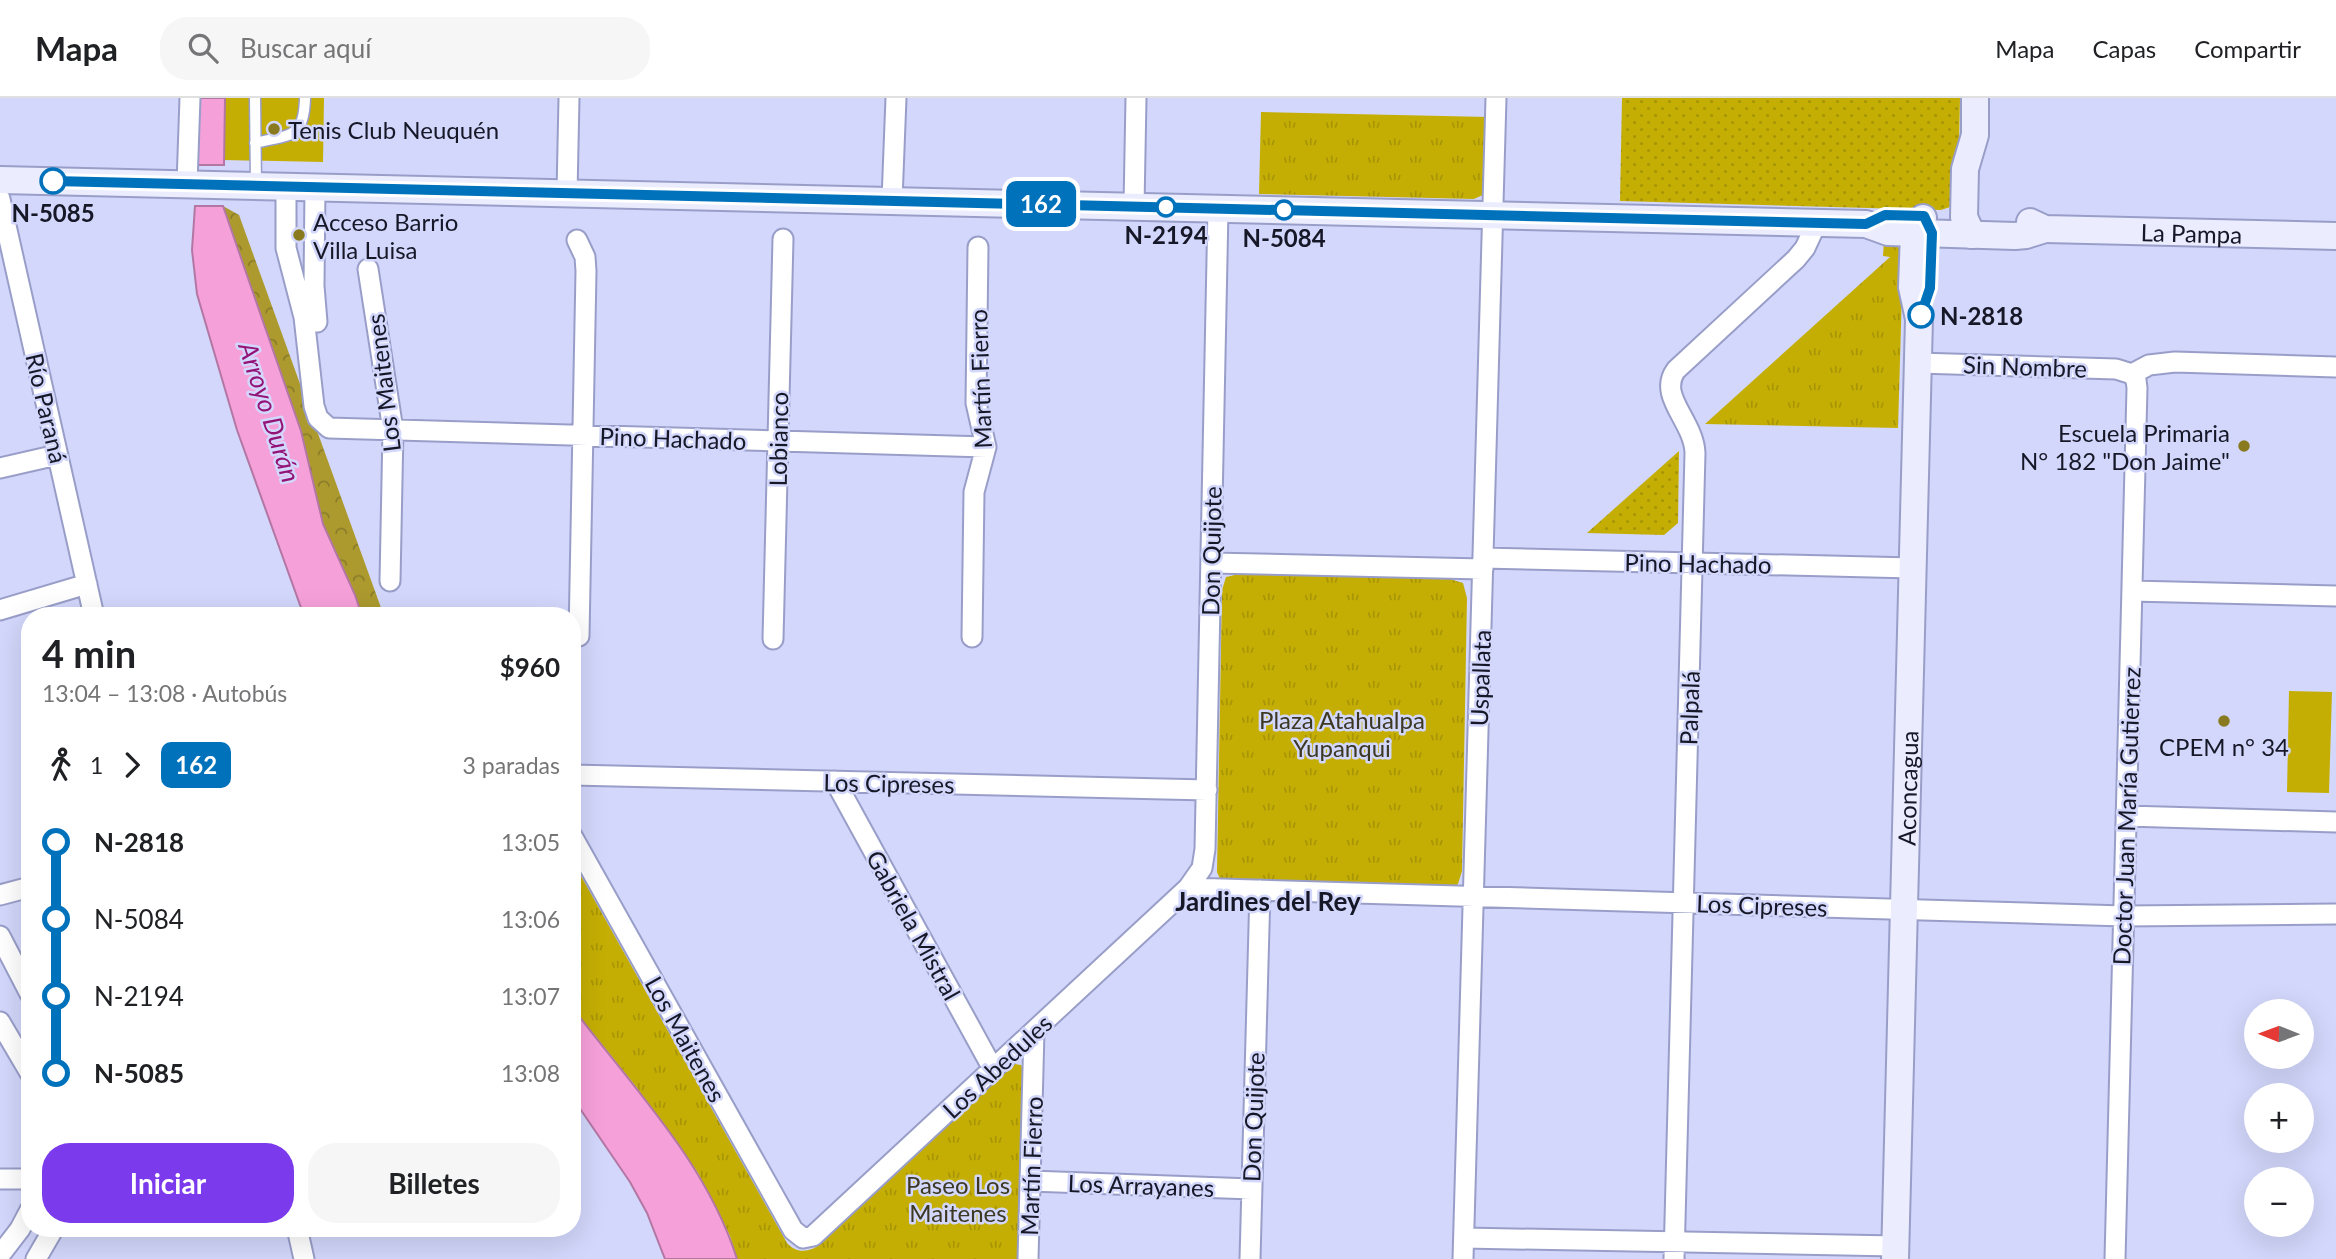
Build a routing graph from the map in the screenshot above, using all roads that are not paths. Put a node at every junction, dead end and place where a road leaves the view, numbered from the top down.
1 (190, 98) edge
2 (255, 98) edge
3 (305, 98) edge
4 (569, 98) edge
5 (896, 98) edge
6 (1136, 98) edge
7 (1496, 98) edge
8 (1975, 98) edge
9 (255, 143) junction
10 (0, 180) edge
11 (187, 184) junction
12 (272, 186) junction
13 (315, 187) junction
14 (567, 193) junction
15 (0, 199) edge
16 (892, 201) junction
17 (1134, 206) junction
18 (1218, 209) junction
19 (1493, 215) junction
20 (1817, 222) junction
21 (1972, 223) junction
22 (1923, 228) junction
23 (2336, 236) edge
24 (783, 239) dead end
25 (577, 240) dead end
26 (978, 247) dead end
27 (368, 269) dead end
28 (1918, 363) junction
29 (2336, 367) edge
30 (2132, 374) junction
31 (360, 429) junction
32 (393, 430) junction
33 (583, 435) junction
34 (778, 441) junction
35 (986, 447) junction
36 (57, 455) junction
37 (0, 468) edge
38 (1211, 563) junction
39 (1483, 563) junction
40 (1693, 563) junction
41 (1913, 568) junction
42 (390, 581) dead end
43 (2336, 583) edge
44 (87, 584) junction
45 (2132, 585) junction
46 (2336, 596) edge
47 (92, 607) edge
48 (580, 607) edge
49 (0, 610) edge
50 (972, 637) dead end
51 (773, 639) dead end
52 (581, 775) edge
53 (835, 781) junction
54 (1207, 790) junction
55 (2126, 817) junction
56 (2336, 822) edge
57 (581, 852) edge
58 (1188, 888) junction
59 (21, 889) edge
60 (1260, 890) junction
61 (0, 895) edge
62 (1474, 896) junction
63 (1684, 903) junction
64 (1905, 909) junction
65 (2336, 914) edge
66 (2124, 916) junction
67 (0, 936) edge
68 (21, 976) edge
69 (0, 1022) edge
70 (1034, 1031) junction
71 (21, 1058) edge
72 (993, 1069) junction
73 (0, 1179) edge
74 (21, 1179) edge
75 (1030, 1181) junction
76 (1252, 1189) junction
77 (21, 1227) edge
78 (49, 1237) edge
79 (299, 1237) edge
80 (803, 1238) joint
81 (1464, 1238) junction
82 (1674, 1250) edge
83 (1896, 1252) edge
84 (0, 1255) edge
85 (36, 1259) edge
86 (304, 1259) edge
87 (1028, 1259) edge
88 (1250, 1259) edge
89 (1464, 1259) edge
90 (2115, 1259) edge

1 - 11 street
2 - 9 lane
3 - 9 lane
4 - 14 street
5 - 16 street
6 - 17 street
7 - 19 street, Uspallata
8 - 21 street
9 - 12 lane
10 - 11 street, La Pampa
11 - 12 street, La Pampa
12 - 13 street, La Pampa
12 - 31 street, Pino Hachado
13 - 14 street, La Pampa
13 - 31 street
14 - 16 street, La Pampa
15 - 36 street, Río Paraná
16 - 17 street, La Pampa
17 - 18 street, La Pampa
18 - 19 street, La Pampa
18 - 38 street, Don Quijote
19 - 20 street, La Pampa
19 - 39 street, Uspallata
20 - 22 street, La Pampa
20 - 40 street, Palpalá
21 - 22 street, La Pampa
21 - 23 street, La Pampa
22 - 28 street, Aconcagua
24 - 34 street, Lobianco
25 - 33 street
26 - 35 street, Martín Fierro
27 - 32 street, Los Maitenes
28 - 30 street, Sin Nombre
28 - 41 street, Aconcagua
29 - 30 street
30 - 45 street, Doctor Juan María Gutierrez
31 - 32 street, Pino Hachado
32 - 33 street, Pino Hachado
32 - 42 street, Los Maitenes
33 - 34 street, Pino Hachado
33 - 48 street
34 - 35 street, Pino Hachado
34 - 51 street, Lobianco
35 - 50 street, Martín Fierro
36 - 37 street
36 - 44 street, Río Paraná
38 - 39 street, Pino Hachado
38 - 54 street, Don Quijote
39 - 40 street, Pino Hachado
39 - 62 street, Uspallata
40 - 41 street, Pino Hachado
40 - 63 street, Palpalá
41 - 64 street, Aconcagua
43 - 45 street
44 - 47 street, Río Paraná
44 - 49 street
45 - 46 street
45 - 55 street, Doctor Juan María Gutierrez
52 - 53 street, Los Cipreses
53 - 54 street, Los Cipreses
53 - 72 street, Gabriela Mistral
54 - 58 street, Don Quijote
55 - 56 street
55 - 66 street, Doctor Juan María Gutierrez
57 - 80 street, Los Maitenes
58 - 60 street, Los Cipreses
58 - 70 street, Los Abedules
59 - 61 street
60 - 62 street, Los Cipreses
60 - 76 street, Don Quijote
62 - 63 street, Los Cipreses
62 - 81 street, Uspallata
63 - 64 street, Los Cipreses
63 - 82 street, Palpalá
64 - 66 street, Los Cipreses
64 - 83 street, Aconcagua
65 - 66 street, Los Cipreses
66 - 90 street, Doctor Juan María Gutierrez
67 - 68 street
69 - 71 street
70 - 72 street, Los Abedules
70 - 75 street, Martín Fierro
72 - 80 street, Los Abedules
73 - 74 street
75 - 76 street, Los Arrayanes
75 - 87 street, Martín Fierro
76 - 88 street, Don Quijote
77 - 84 street
78 - 85 street
79 - 86 street
81 - 82 street
81 - 89 street, Uspallata
82 - 83 street

